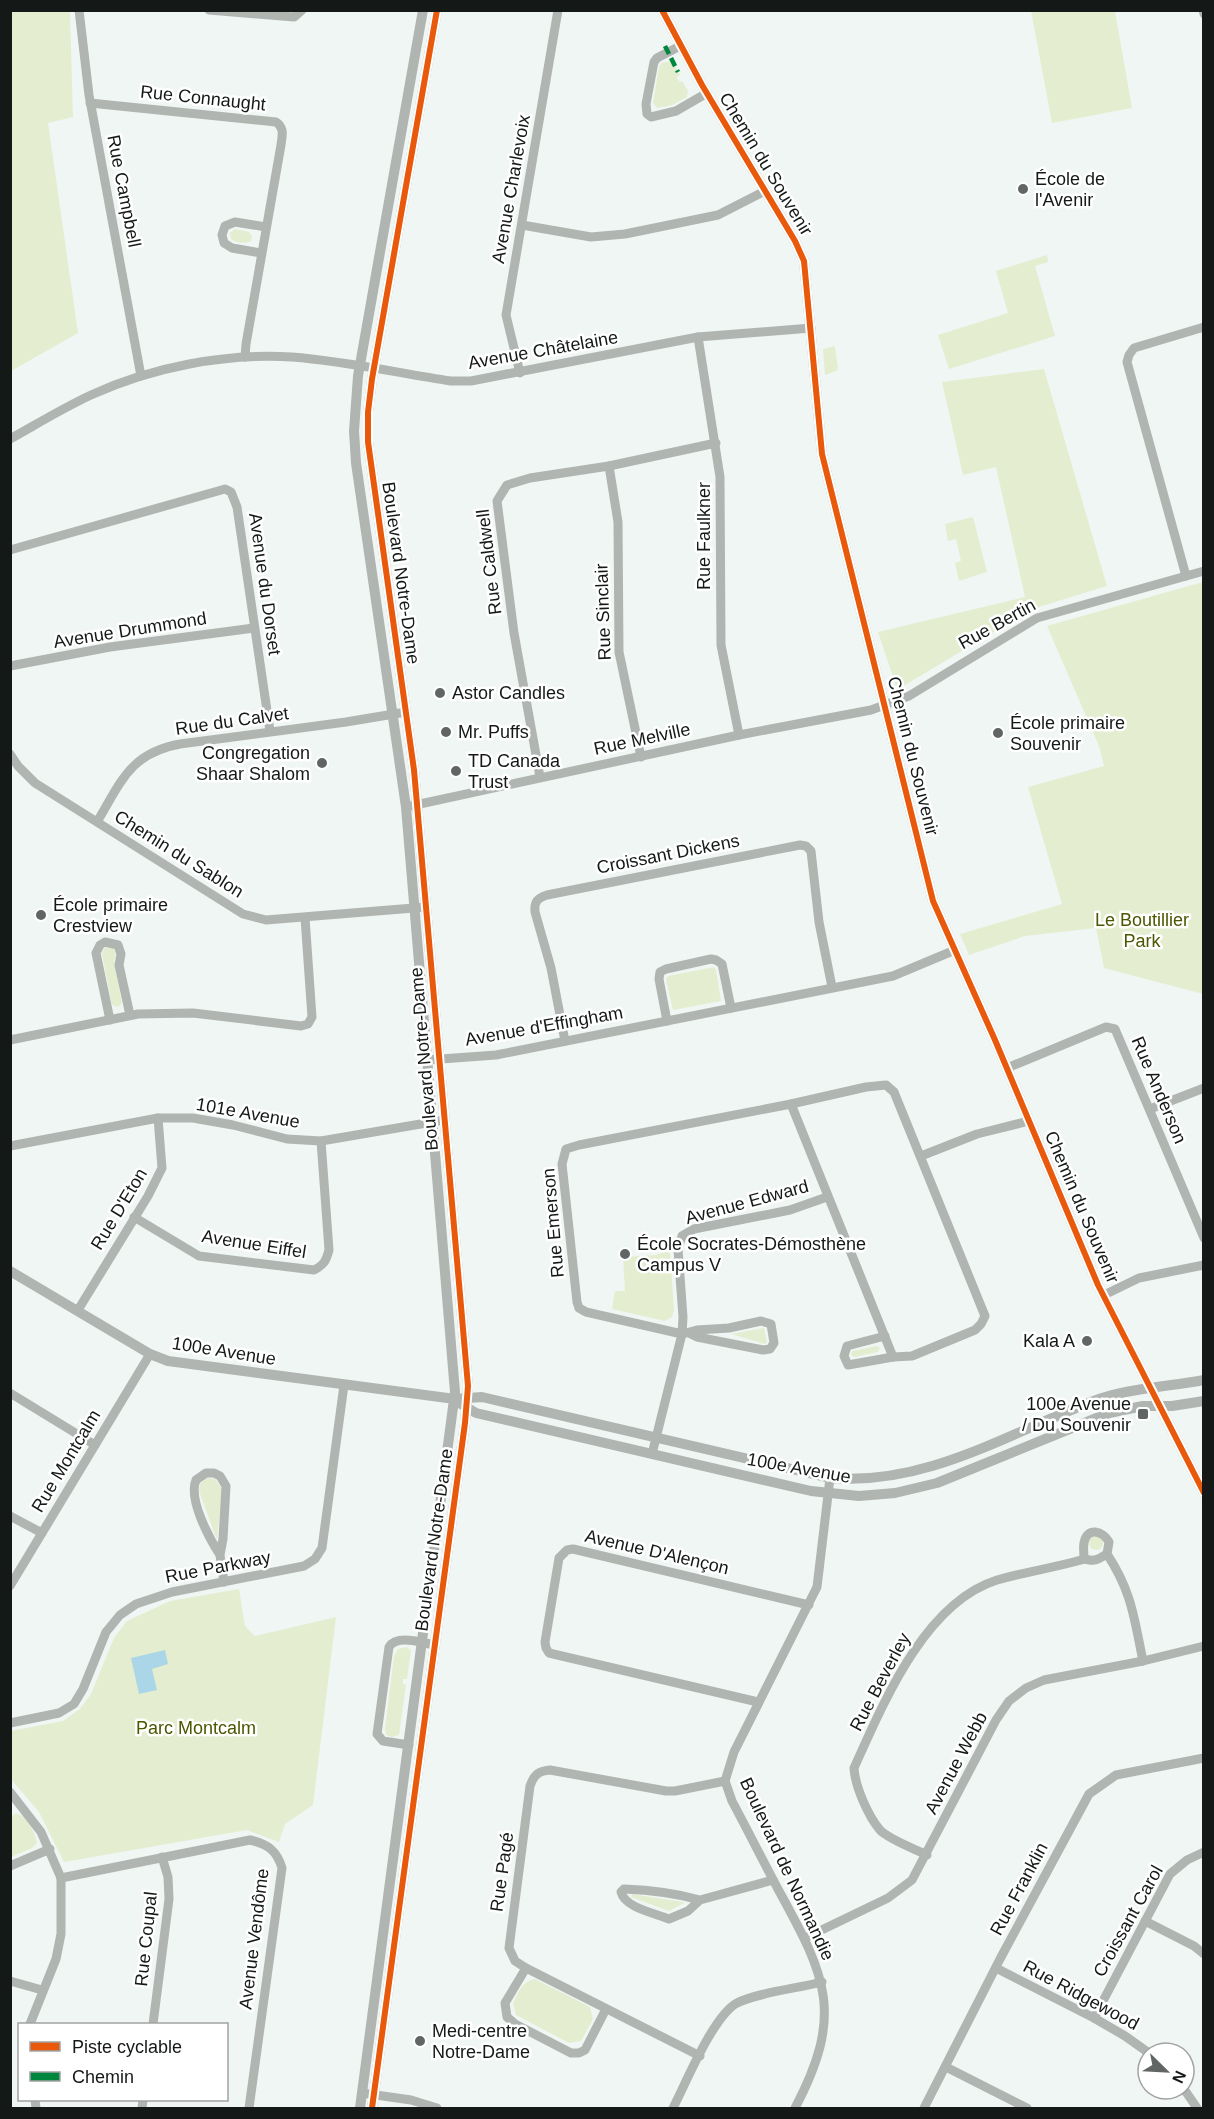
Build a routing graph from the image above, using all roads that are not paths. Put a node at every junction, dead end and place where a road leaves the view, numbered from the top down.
1 (79, 10) edge
2 (209, 10) edge
3 (303, 10) edge
4 (423, 10) edge
5 (437, 10) edge
6 (558, 10) edge
7 (662, 10) edge
8 (680, 46) junction
9 (707, 93) junction
10 (90, 103) junction
11 (765, 191) junction
12 (522, 225) junction
13 (266, 227) junction
14 (261, 253) junction
15 (811, 327) junction
16 (1203, 327) edge
17 (698, 337) junction
18 (245, 357) junction
19 (360, 366) junction
20 (374, 368) junction
21 (520, 373) junction
22 (141, 376) junction
23 (10, 439) edge
24 (716, 443) junction
25 (609, 465) junction
26 (10, 550) edge
27 (1203, 571) edge
28 (1186, 576) junction
29 (254, 627) junction
30 (10, 666) edge
31 (885, 706) junction
32 (406, 712) junction
33 (392, 714) junction
34 (270, 731) junction
35 (739, 735) junction
36 (10, 754) edge
37 (641, 757) junction
38 (14, 770) edge
39 (540, 777) junction
40 (418, 806) junction
41 (406, 807) junction
42 (97, 822) junction
43 (426, 907) junction
44 (414, 909) junction
45 (305, 918) junction
46 (955, 950) junction
47 (832, 987) junction
48 (731, 1008) junction
49 (130, 1015) junction
50 (110, 1020) junction
51 (667, 1021) junction
52 (10, 1040) edge
53 (565, 1041) junction
54 (439, 1059) junction
55 (427, 1060) junction
56 (1007, 1068) junction
57 (1203, 1088) edge
58 (790, 1104) junction
59 (1150, 1110) junction
60 (158, 1118) junction
61 (444, 1120) junction
62 (432, 1121) junction
63 (1029, 1121) junction
64 (321, 1141) junction
65 (10, 1146) edge
66 (921, 1156) junction
67 (827, 1197) junction
68 (134, 1217) junction
69 (1203, 1238) edge
70 (1203, 1265) edge
71 (10, 1271) edge
72 (1104, 1295) junction
73 (78, 1310) junction
74 (685, 1333) junction
75 (885, 1336) junction
76 (150, 1353) junction
77 (893, 1357) junction
78 (1203, 1380) edge
79 (344, 1385) junction
80 (1151, 1389) junction
81 (10, 1393) edge
82 (454, 1399) junction
83 (1203, 1401) edge
84 (467, 1402) junction
85 (1161, 1406) junction
86 (656, 1438) junction
87 (95, 1445) junction
88 (652, 1454) junction
89 (830, 1478) junction
90 (1203, 1493) edge
91 (828, 1494) junction
92 (10, 1516) edge
93 (42, 1533) junction
94 (1107, 1554) junction
95 (220, 1555) junction
96 (1084, 1558) junction
97 (224, 1582) junction
98 (10, 1586) edge
99 (809, 1605) junction
100 (422, 1643) junction
101 (435, 1645) junction
102 (1203, 1646) edge
103 (1143, 1661) junction
104 (758, 1702) junction
105 (10, 1723) edge
106 (409, 1746) junction
107 (1203, 1758) edge
108 (725, 1781) junction
109 (10, 1792) edge
110 (19, 1800) junction
111 (10, 1809) edge
112 (50, 1849) junction
113 (1203, 1852) edge
114 (927, 1855) junction
115 (162, 1857) junction
116 (10, 1866) edge
117 (61, 1878) junction
118 (773, 1880) junction
119 (700, 1900) junction
120 (1145, 1921) junction
121 (805, 1938) junction
122 (1203, 1954) edge
123 (526, 1968) junction
124 (996, 1968) junction
125 (10, 1981) edge
126 (822, 1982) junction
127 (42, 1990) junction
128 (606, 2009) junction
129 (1094, 2018) junction
130 (31, 2023) edge
131 (153, 2023) edge
132 (1136, 2044) edge
133 (700, 2056) junction
134 (946, 2067) junction
135 (362, 2093) junction
136 (374, 2095) junction
137 (249, 2109) edge
138 (360, 2109) edge
139 (372, 2109) edge
140 (437, 2109) edge
141 (673, 2109) edge
142 (795, 2109) edge
143 (924, 2109) edge
144 (1027, 2109) edge

1 - 10 street, Rue Campbell
2 - 3 street
4 - 19 street, Boulevard Notre-Dame
5 - 20 street, Boulevard Notre-Dame
6 - 12 street, Avenue Charlevoix
7 - 8 street, Chemin du Souvenir
8 - 9 street, Chemin du Souvenir
8 - 9 street, Chemin du Souvenir
9 - 11 street, Chemin du Souvenir
10 - 13 street, Rue Connaught
10 - 22 street, Rue Campbell
11 - 12 street
11 - 15 street, Chemin du Souvenir
12 - 21 street, Avenue Charlevoix
13 - 14 street, Rue Connaught
13 - 14 street
14 - 18 street, Rue Connaught
15 - 17 street, Avenue Châtelaine
15 - 31 street, Chemin du Souvenir
16 - 28 street
17 - 21 street, Avenue Châtelaine
17 - 24 street, Rue Faulkner
18 - 19 street, Avenue Châtelaine
18 - 22 street, Avenue Châtelaine
19 - 20 street, Avenue Châtelaine
19 - 33 street, Boulevard Notre-Dame
20 - 21 street, Avenue Châtelaine
20 - 32 street, Boulevard Notre-Dame
22 - 23 street, Avenue Châtelaine
24 - 25 street, Rue Caldwell
24 - 35 street, Rue Faulkner
25 - 37 street, Rue Sinclair
25 - 39 street, Rue Caldwell
26 - 29 street, Avenue du Dorset
27 - 28 street, Rue Bertin
28 - 31 street, Rue Bertin
29 - 30 street, Avenue Drummond
29 - 34 street, Avenue du Dorset
31 - 35 street, Rue Melville
31 - 46 street, Chemin du Souvenir
32 - 33 street, Rue du Calvet
32 - 40 street, Boulevard Notre-Dame
33 - 34 street, Rue du Calvet
33 - 41 street, Boulevard Notre-Dame
34 - 42 street, Rue du Calvet
35 - 37 street, Rue Melville
36 - 38 street, Chemin du Sablon
37 - 39 street, Rue Melville
38 - 42 street, Chemin du Sablon
39 - 40 street, Rue Melville
40 - 41 street, Rue Melville
40 - 43 street, Boulevard Notre-Dame
41 - 44 street, Boulevard Notre-Dame
42 - 45 street, Chemin du Sablon
43 - 44 street, Chemin du Sablon
43 - 54 street, Boulevard Notre-Dame
44 - 45 street, Chemin du Sablon
44 - 55 street, Boulevard Notre-Dame
45 - 49 street
46 - 47 street, Avenue d'Effingham
46 - 56 street, Chemin du Souvenir
47 - 48 street, Avenue d'Effingham
47 - 53 street, Croissant Dickens
48 - 51 street, Avenue d'Effingham
48 - 51 street
49 - 50 street
49 - 50 street
50 - 52 street
51 - 53 street, Avenue d'Effingham
53 - 54 street, Avenue d'Effingham
54 - 55 street, Avenue d'Effingham
54 - 61 street, Boulevard Notre-Dame
55 - 62 street, Boulevard Notre-Dame
56 - 59 street, Rue Anderson
56 - 63 street, Chemin du Souvenir
57 - 59 street
58 - 66 street, Rue Emerson
58 - 67 street
58 - 74 street, Rue Emerson
59 - 69 street, Rue Anderson
60 - 64 street, 101e Avenue
60 - 65 street, 101e Avenue
60 - 68 street, Rue D'Eton
61 - 62 street, 101e Avenue
61 - 84 street, Boulevard Notre-Dame
62 - 64 street, 101e Avenue
62 - 82 street, Boulevard Notre-Dame
63 - 66 street
63 - 72 street, Chemin du Souvenir
64 - 68 street, Avenue Eiffel
66 - 77 street, Rue Emerson
67 - 74 street, Avenue Edward
67 - 75 street
68 - 73 street, Rue D'Eton
70 - 72 street
71 - 73 street, 100e Avenue
72 - 80 street, Chemin du Souvenir
73 - 76 street, 100e Avenue
74 - 74 street
74 - 86 street, Avenue Edward
75 - 77 street
75 - 77 street, Rue Emerson
76 - 79 street, 100e Avenue
76 - 87 street, Rue Montcalm
78 - 80 street, 100e Avenue
79 - 82 street, 100e Avenue
79 - 97 street, Rue Parkway
80 - 85 street, Chemin du Souvenir
80 - 89 street, 100e Avenue
81 - 87 street
82 - 84 street, 100e Avenue
82 - 100 street, Boulevard Notre-Dame
83 - 85 street, 100e Avenue
84 - 86 street, 100e Avenue
84 - 88 street, 100e Avenue
84 - 101 street, Boulevard Notre-Dame
85 - 90 street, Chemin du Souvenir
85 - 91 street, 100e Avenue
86 - 88 street, Avenue Edward
86 - 89 street, 100e Avenue
87 - 93 street, Rue Montcalm
88 - 91 street, 100e Avenue
89 - 91 street, Boulevard de Normandie
91 - 99 street, Boulevard de Normandie
92 - 93 street
93 - 98 street, Rue Montcalm
94 - 96 street, Rue Beverley
94 - 96 street
94 - 103 street
95 - 95 street
95 - 97 street
96 - 114 street, Rue Beverley
97 - 105 street, Rue Parkway
99 - 104 street, Boulevard de Normandie
99 - 104 street, Avenue D'Alençon
100 - 101 street, Boulevard Notre-Dame
100 - 106 street, Boulevard Notre-Dame
100 - 106 street, Boulevard Notre-Dame
101 - 136 street, Boulevard Notre-Dame
102 - 103 street, Avenue Webb
103 - 114 street, Avenue Webb
104 - 108 street, Boulevard de Normandie
106 - 135 street, Boulevard Notre-Dame
107 - 124 street, Rue Franklin
108 - 118 street, Boulevard de Normandie
108 - 123 street, Rue Pagé
109 - 110 street
110 - 111 street
110 - 112 street
112 - 116 street
112 - 117 street
113 - 120 street, Croissant Carol
114 - 121 street, Avenue Webb
115 - 117 street, Avenue Vendôme
115 - 131 street, Rue Coupal
115 - 137 street, Avenue Vendôme
117 - 127 street
118 - 119 street
118 - 121 street, Boulevard de Normandie
119 - 119 street
120 - 122 street
120 - 129 street, Croissant Carol
121 - 126 street, Boulevard de Normandie
123 - 128 street, Rue Pagé
123 - 128 street
124 - 129 street, Rue Ridgewood
124 - 134 street, Rue Franklin
125 - 127 street
126 - 133 street
126 - 142 street, Boulevard de Normandie
127 - 130 street
128 - 133 street, Rue Pagé
129 - 132 street, Rue Ridgewood
133 - 141 street
134 - 143 street, Rue Franklin
134 - 144 street
135 - 136 street
135 - 138 street, Boulevard Notre-Dame
136 - 139 street, Boulevard Notre-Dame
136 - 140 street

